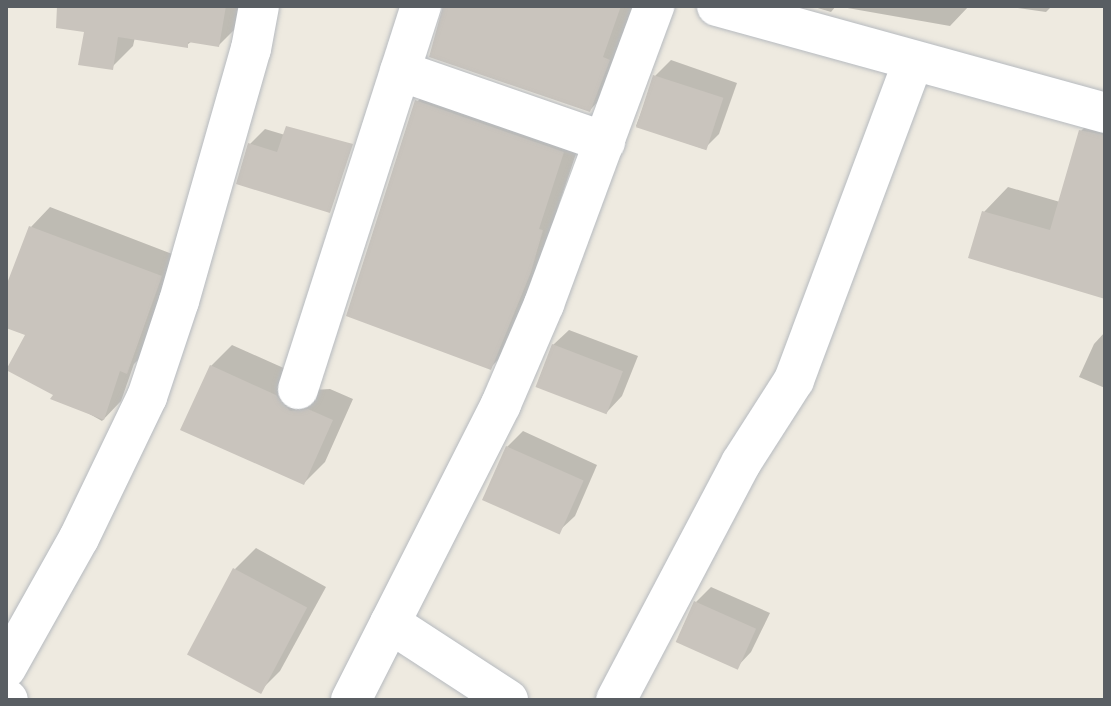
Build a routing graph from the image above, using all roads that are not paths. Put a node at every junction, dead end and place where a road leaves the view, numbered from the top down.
1 (259, 6) edge
2 (421, 6) edge
3 (654, 6) edge
4 (717, 6) edge
5 (913, 62) junction
6 (400, 71) junction
7 (1105, 113) edge
8 (605, 142) junction
9 (298, 389) dead end
10 (390, 623) junction
11 (6, 668) edge
12 (351, 700) edge
13 (508, 700) edge
14 (616, 700) edge

1 - 11 street
2 - 6 street
3 - 8 street
4 - 5 street
5 - 7 street
5 - 14 street
6 - 8 street
6 - 9 street
8 - 10 street
10 - 12 street
10 - 13 street

